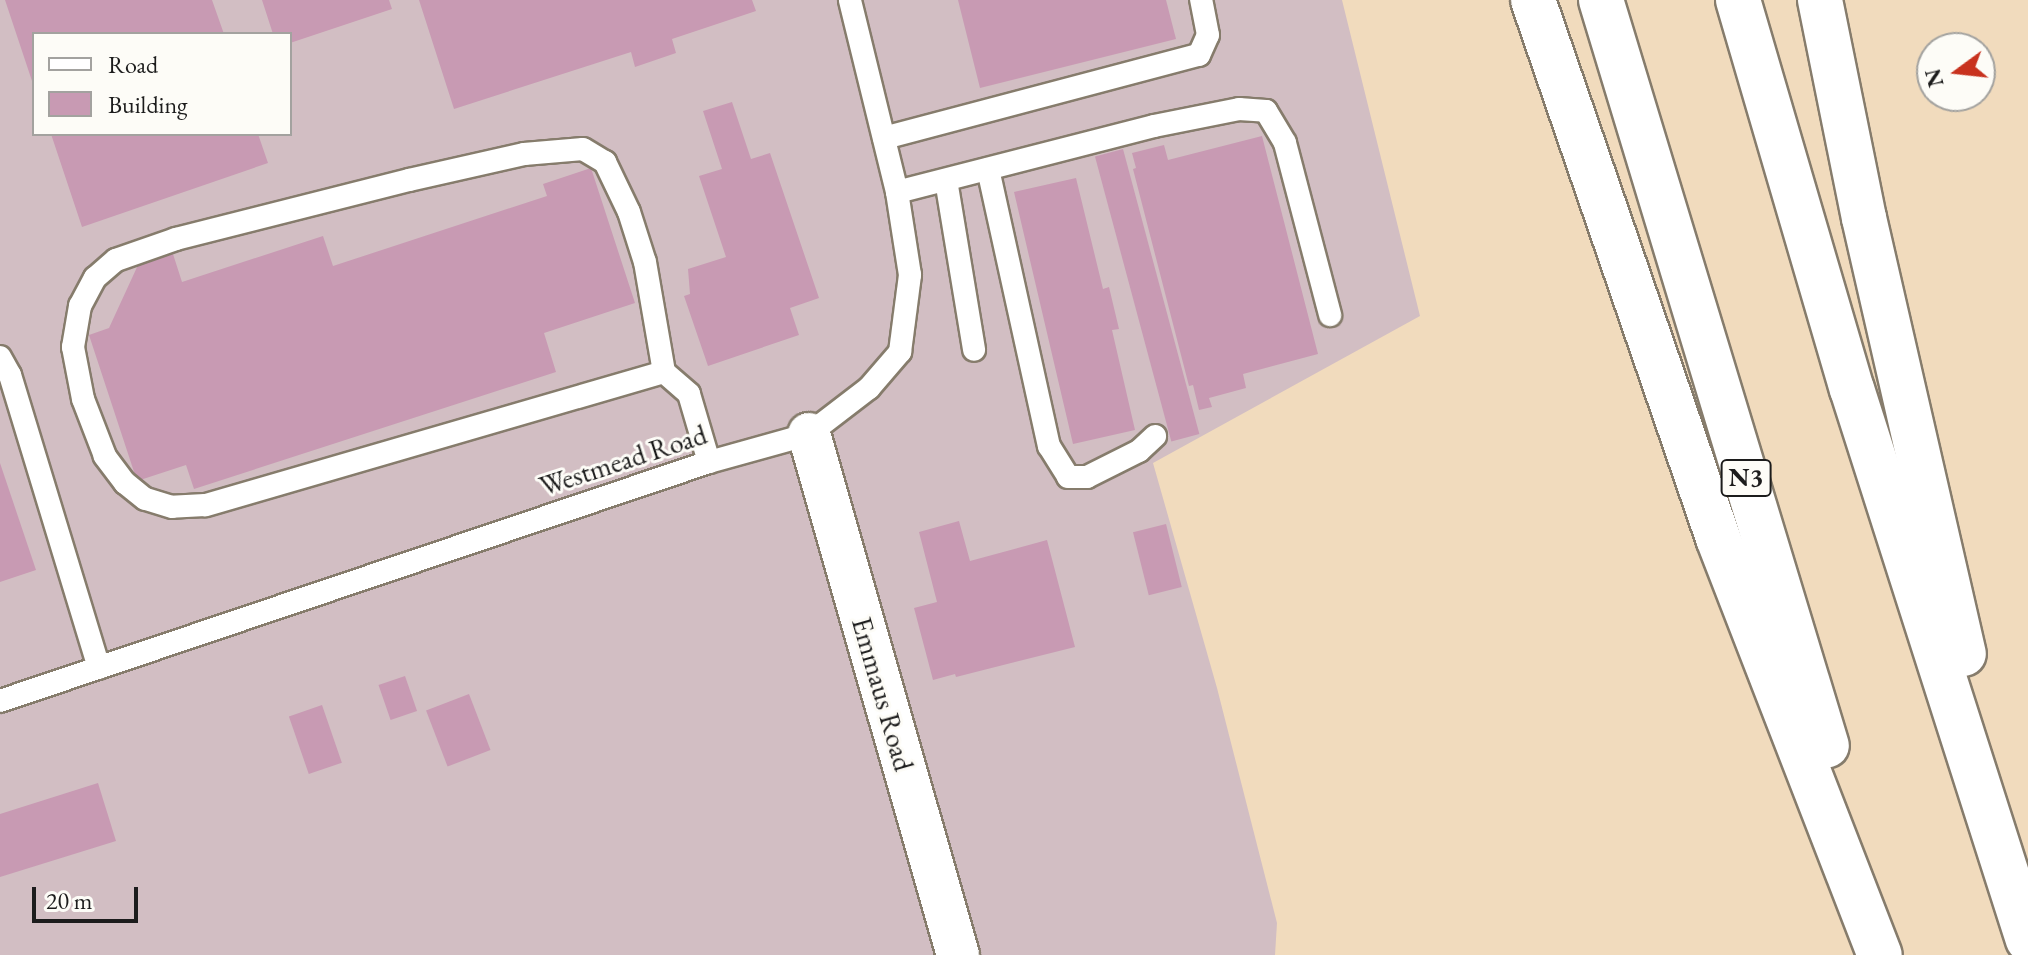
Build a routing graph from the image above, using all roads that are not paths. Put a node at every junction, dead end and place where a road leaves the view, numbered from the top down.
1 (850, 0) edge
2 (1201, 0) edge
3 (1533, 0) edge
4 (1601, 0) edge
5 (1738, 0) edge
6 (1820, 0) edge
7 (884, 138) junction
8 (988, 169) junction
9 (946, 180) junction
10 (897, 192) junction
11 (1330, 315) dead end
12 (974, 350) dead end
13 (0, 357) edge
14 (664, 372) junction
15 (809, 434) junction
16 (1155, 436) dead end
17 (709, 462) junction
18 (99, 668) junction
19 (0, 701) edge
20 (2028, 906) edge
21 (2028, 940) edge
22 (958, 955) edge
23 (1880, 955) edge
24 (1891, 955) edge

1 - 7 lane, Westmead Road
2 - 7 lane
3 - 23 highway
4 - 24 highway, N3
5 - 21 highway
6 - 20 highway
7 - 10 lane, Westmead Road
8 - 9 lane
8 - 11 lane
8 - 16 lane
9 - 10 lane
9 - 12 lane
10 - 15 lane, Westmead Road
13 - 18 lane
14 - 14 lane
14 - 17 lane
15 - 17 lane, Westmead Road
15 - 22 street, Emmaus Road
17 - 18 lane, Westmead Road
18 - 19 lane, Westmead Road

